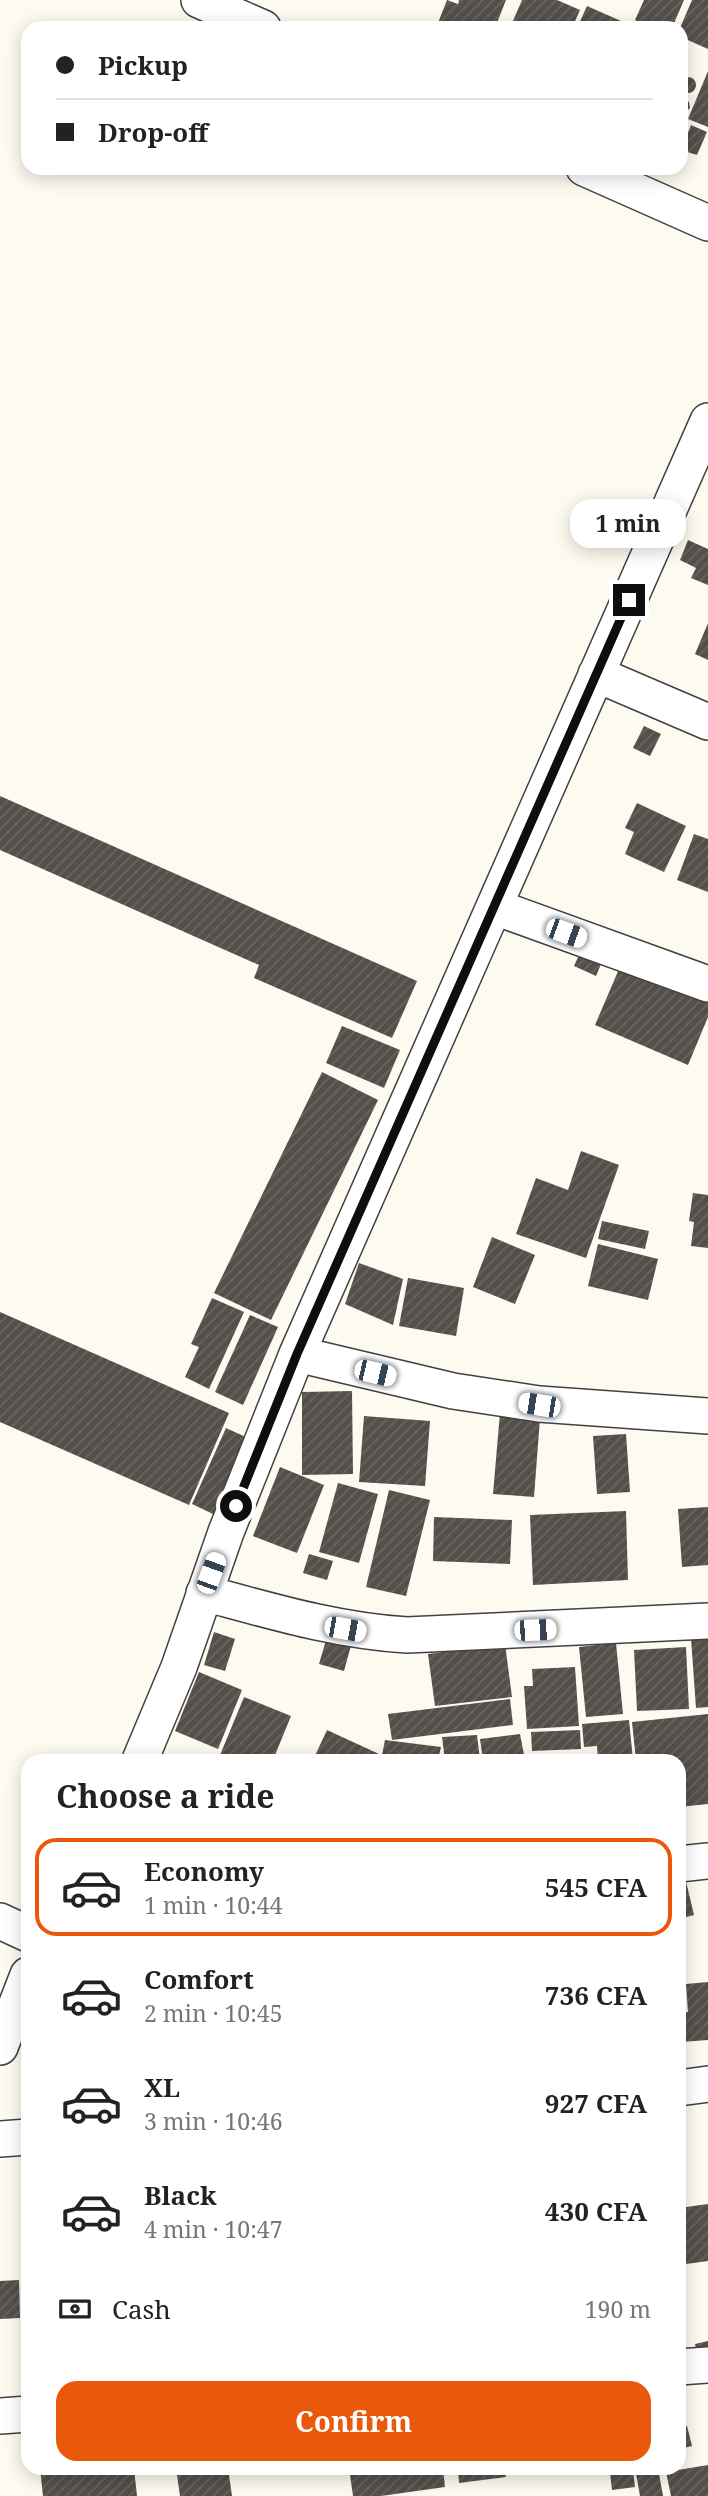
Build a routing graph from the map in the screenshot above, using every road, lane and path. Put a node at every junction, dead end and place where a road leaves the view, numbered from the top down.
1 (199, 0) edge
2 (247, 21) edge
3 (600, 175) edge
4 (708, 223) edge
5 (707, 426) edge
6 (596, 674) junction
7 (708, 722) edge
8 (495, 907) junction
9 (708, 984) edge
10 (297, 1354) junction
11 (708, 1416) edge
12 (204, 1593) junction
13 (708, 1621) edge
14 (143, 1754) edge
15 (708, 1861) edge
16 (686, 1863) edge
17 (0, 1921) edge
18 (21, 1931) edge
19 (21, 1993) edge
20 (0, 2047) edge
21 (708, 2084) edge
22 (686, 2087) edge
23 (21, 2138) edge
24 (0, 2139) edge
25 (708, 2365) edge
26 (686, 2367) edge
27 (21, 2414) edge
28 (0, 2416) edge

1 - 2 street
3 - 4 street
5 - 6 street
6 - 7 street
6 - 8 street
8 - 9 street
8 - 10 street
10 - 11 street
10 - 12 street
12 - 13 street
12 - 14 street
15 - 16 street
17 - 18 street
19 - 20 street
21 - 22 street
23 - 24 street
25 - 26 street
27 - 28 street

